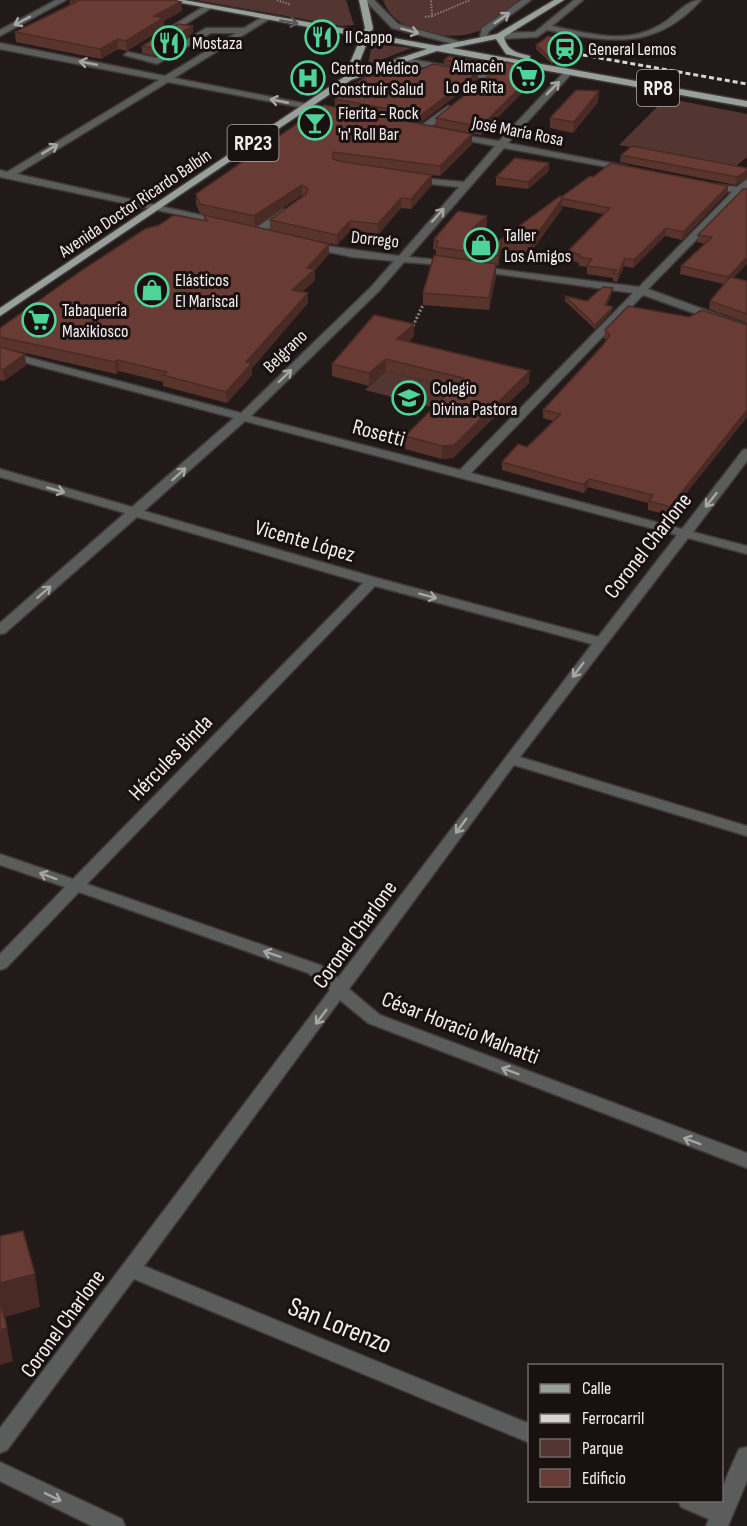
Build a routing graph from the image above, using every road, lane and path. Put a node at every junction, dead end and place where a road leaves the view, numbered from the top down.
1 (62, 0) edge
2 (170, 0) edge
3 (363, 0) edge
4 (369, 0) edge
5 (470, 0) edge
6 (527, 0) edge
7 (560, 0) edge
8 (579, 0) edge
9 (697, 0) edge
10 (550, 3) edge
11 (209, 7) junction
12 (432, 16) dead end
13 (267, 18) junction
14 (546, 27) junction
15 (245, 31) junction
16 (0, 33) edge
17 (366, 35) junction
18 (500, 36) junction
19 (158, 37) edge
20 (482, 39) junction
21 (461, 43) junction
22 (0, 46) edge
23 (138, 49) edge
24 (435, 49) junction
25 (400, 60) junction
26 (506, 62) junction
27 (569, 72) junction
28 (348, 78) junction
29 (165, 79) junction
30 (747, 98) edge
31 (458, 102) edge
32 (747, 104) edge
33 (306, 106) junction
34 (349, 115) edge
35 (502, 145) junction
36 (637, 171) edge
37 (3, 176) edge
38 (396, 176) edge
39 (693, 182) edge
40 (747, 182) edge
41 (465, 185) junction
42 (742, 191) edge
43 (293, 206) edge
44 (159, 208) junction
45 (300, 242) edge
46 (399, 259) junction
47 (642, 291) junction
48 (423, 305) edge
49 (0, 313) edge
50 (747, 329) edge
51 (409, 335) edge
52 (0, 353) edge
53 (243, 417) junction
54 (747, 453) edge
55 (0, 473) edge
56 (461, 476) junction
57 (135, 513) junction
58 (685, 534) junction
59 (747, 550) edge
60 (372, 581) junction
61 (0, 630) edge
62 (599, 642) junction
63 (511, 759) junction
64 (747, 831) edge
65 (0, 859) edge
66 (76, 886) junction
67 (0, 964) edge
68 (341, 991) junction
69 (747, 1161) edge
70 (129, 1269) junction
71 (528, 1433) edge
72 (0, 1444) edge
73 (747, 1456) edge
74 (0, 1472) edge
75 (692, 1502) edge
76 (720, 1520) edge
77 (114, 1526) edge

1 -> 16 street
2 - 11 main road, RP8
3 - 17 main road
4 -> 21 street
5 - 12 path
20 -> 6 street
7 - 10 main road
8 - 14 street
9 - 14 street
10 - 18 main road
11 - 13 main road, RP8
11 - 19 street
13 - 15 street
13 -> 17 main road, RP8
14 - 18 street
15 - 23 street
15 - 29 street
17 - 24 main road, RP8
17 - 28 main road
18 - 20 main road, RP23
18 - 30 main road, RP8
20 - 21 main road, RP23
21 - 24 main road, RP23
29 -> 22 street
24 - 25 main road, Avenida Doctor Ricardo Balbín / RP23
24 - 26 main road, RP8
25 - 26 street
25 - 28 main road, Avenida Doctor Ricardo Balbín / RP23
26 - 27 main road, RP8
27 - 32 main road, RP8
35 -> 27 street, Belgrano
28 - 33 main road, Avenida Doctor Ricardo Balbín / RP23
33 -> 29 street
37 -> 29 street
31 - 35 street, José María Rosa
33 - 34 street
33 - 44 main road, Avenida Doctor Ricardo Balbín / RP23
35 - 36 street, José María Rosa
35 - 41 street, Belgrano
37 - 44 street
38 - 41 street
39 - 42 street
40 - 42 street
46 -> 41 street, Belgrano
42 - 47 street
43 - 44 street
44 - 49 main road, Avenida Doctor Ricardo Balbín / RP23
45 - 46 street, Dorrego
46 - 47 street, Dorrego
53 -> 46 street, Belgrano
47 - 50 street, Dorrego
47 - 56 street
48 - 51 path
52 - 53 street, Rosetti
53 - 56 street, Rosetti
57 -> 53 street, Belgrano
54 -> 58 street, Coronel Charlone
55 -> 57 street, Vicente López
56 - 58 street, Rosetti
57 - 60 street, Vicente López
61 -> 57 street, Belgrano
58 - 59 street, Rosetti
58 - 62 street, Coronel Charlone
60 -> 62 street, Vicente López
60 - 66 street, Hércules Binda
62 -> 63 street, Coronel Charlone
63 - 64 street
63 -> 68 street, Coronel Charlone
66 -> 65 street, César Horacio Malnatti
66 - 67 street, Hércules Binda
68 -> 66 street, César Horacio Malnatti
69 -> 68 street, César Horacio Malnatti
68 -> 70 street, Coronel Charlone
70 - 71 street, San Lorenzo
70 - 72 street, Coronel Charlone
73 - 76 street
74 -> 77 street
75 - 76 street

